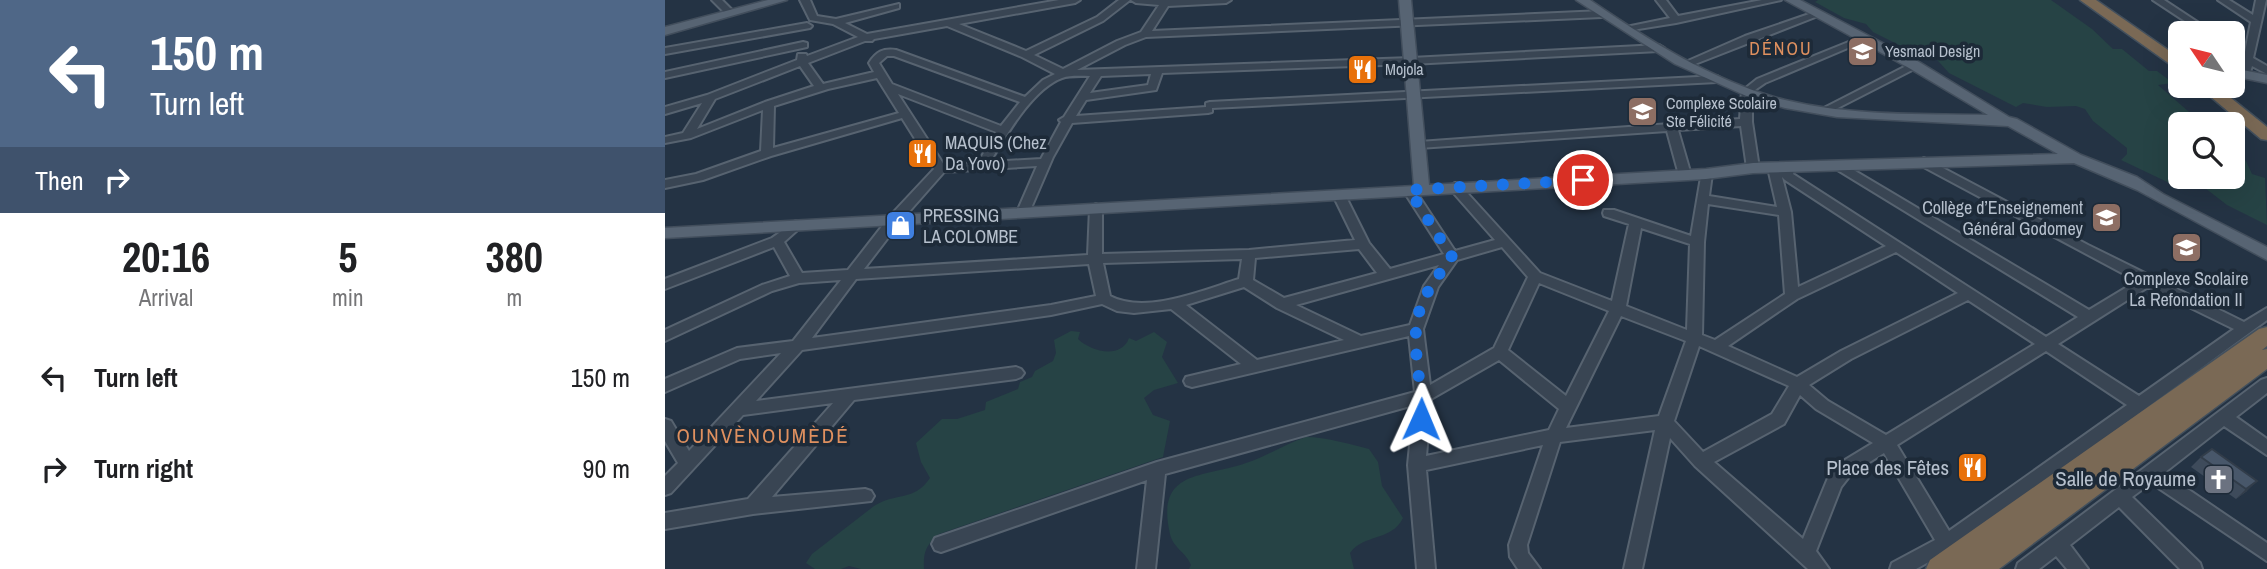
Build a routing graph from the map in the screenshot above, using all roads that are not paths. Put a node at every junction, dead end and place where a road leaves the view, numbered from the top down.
1 (717, 0) edge
2 (781, 0) edge
3 (805, 0) edge
4 (1013, 0) edge
5 (1075, 0) edge
6 (1125, 0) edge
7 (1136, 0) edge
8 (1226, 0) edge
9 (1405, 0) edge
10 (1582, 0) edge
11 (1661, 0) edge
12 (1776, 0) edge
13 (1791, 0) edge
14 (2087, 0) edge
15 (2098, 0) edge
16 (2158, 0) edge
17 (2223, 0) edge
18 (2261, 0) edge
19 (1166, 2) edge
20 (896, 6) dead end
21 (730, 13) junction
22 (1004, 14) junction
23 (1602, 14) junction
24 (1818, 14) junction
25 (1676, 20) junction
26 (2190, 21) edge
27 (2256, 21) junction
28 (810, 22) junction
29 (836, 22) junction
30 (1407, 22) junction
31 (949, 23) junction
32 (1629, 29) junction
33 (665, 31) edge
34 (1145, 34) junction
35 (867, 37) junction
36 (1864, 38) junction
37 (803, 45) junction
38 (1659, 48) junction
39 (2168, 50) edge
40 (665, 51) edge
41 (883, 53) junction
42 (1026, 55) junction
43 (2245, 57) edge
44 (2168, 58) edge
45 (2249, 60) junction
46 (1411, 61) junction
47 (802, 62) junction
48 (1686, 64) junction
49 (1914, 65) junction
50 (2245, 65) edge
51 (1159, 70) junction
52 (2267, 71) edge
53 (1098, 72) junction
54 (880, 74) junction
55 (1064, 74) junction
56 (2245, 74) edge
57 (665, 75) edge
58 (1717, 79) junction
59 (2267, 79) edge
60 (820, 87) junction
61 (890, 87) junction
62 (1747, 91) junction
63 (1114, 94) junction
64 (1413, 94) junction
65 (711, 97) junction
66 (1081, 97) junction
67 (2221, 98) edge
68 (2235, 98) edge
69 (1027, 101) junction
70 (769, 104) junction
71 (665, 111) edge
72 (1824, 111) junction
73 (906, 114) junction
74 (1999, 115) junction
75 (1105, 117) junction
76 (1065, 120) junction
77 (1746, 122) junction
78 (2267, 122) edge
79 (1671, 126) junction
80 (1003, 131) junction
81 (2267, 135) edge
82 (687, 136) junction
83 (665, 140) edge
84 (1419, 145) junction
85 (2070, 152) junction
86 (767, 153) junction
87 (1043, 162) junction
88 (1924, 162) junction
89 (982, 166) junction
90 (1840, 166) junction
91 (1753, 168) junction
92 (1781, 168) junction
93 (940, 169) junction
94 (1706, 173) junction
95 (1685, 175) junction
96 (665, 184) edge
97 (1455, 187) junction
98 (1416, 189) junction
99 (1339, 195) junction
100 (1704, 199) junction
101 (1096, 208) junction
102 (1023, 212) junction
103 (1786, 212) junction
104 (1609, 213) dead end
105 (895, 219) junction
106 (1636, 222) junction
107 (796, 225) junction
108 (665, 233) edge
109 (777, 240) junction
110 (1504, 242) junction
111 (1697, 242) junction
112 (1363, 244) junction
113 (1898, 246) junction
114 (1249, 254) junction
115 (2267, 254) edge
116 (1452, 257) junction
117 (1095, 259) junction
118 (1385, 273) junction
119 (853, 274) junction
120 (1535, 276) junction
121 (798, 278) junction
122 (1245, 282) junction
123 (2146, 282) junction
124 (665, 284) edge
125 (1970, 293) junction
126 (1792, 296) junction
127 (1104, 299) junction
128 (1173, 303) junction
129 (1282, 304) junction
130 (1618, 307) junction
131 (2267, 313) edge
132 (2089, 317) junction
133 (1416, 329) junction
134 (2257, 332) edge
135 (665, 337) edge
136 (1694, 339) junction
137 (1359, 341) junction
138 (799, 344) junction
139 (2047, 344) junction
140 (1716, 347) junction
141 (1500, 352) junction
142 (2267, 357) edge
143 (1254, 366) junction
144 (1016, 373) dead end
145 (1192, 381) dead end
146 (1798, 384) junction
147 (2267, 384) edge
148 (665, 386) edge
149 (849, 394) junction
150 (1423, 396) junction
151 (2139, 404) junction
152 (1569, 408) junction
153 (739, 410) junction
154 (2223, 416) junction
155 (1665, 422) junction
156 (665, 426) edge
157 (1554, 436) junction
158 (1887, 443) junction
159 (2267, 448) edge
160 (1701, 461) junction
161 (687, 464) junction
162 (1417, 465) junction
163 (1157, 469) junction
164 (2150, 472) junction
165 (665, 488) edge
166 (865, 496) dead end
167 (2120, 496) junction
168 (753, 506) junction
169 (665, 521) edge
170 (2057, 543) junction
171 (941, 544) dead end
172 (2267, 553) edge
173 (1806, 554) junction
174 (1956, 561) edge
175 (1146, 569) edge
176 (1426, 569) edge
177 (1531, 569) edge
178 (1633, 569) edge
179 (1819, 569) edge
180 (1899, 569) edge
181 (2025, 569) edge
182 (2079, 569) edge
183 (2193, 569) edge

1 - 21 street
2 - 21 main road
3 - 28 street
4 - 22 street
5 - 22 street
6 - 42 street
7 - 19 street
8 - 19 street
9 - 30 main road
10 - 23 main road
11 - 25 street
12 - 25 street
13 - 24 main road
14 - 44 highway
15 - 39 highway
16 - 26 street
17 - 27 street
18 - 27 street
19 - 34 street
20 - 29 street
21 - 33 main road
22 - 31 street
23 - 30 street
23 - 32 main road
24 - 36 main road
24 - 48 street
25 - 32 street
27 - 45 street
28 - 29 street
28 - 37 street
28 - 40 street
29 - 35 street
30 - 34 street
30 - 46 main road
31 - 35 street
31 - 42 street
32 - 38 main road
34 - 55 street
35 - 41 street
35 - 47 street
36 - 49 main road
36 - 62 street
37 - 47 street
37 - 57 street
38 - 46 street
38 - 48 main road
41 - 54 street
41 - 69 street
42 - 55 street
43 - 45 street
45 - 50 street
45 - 52 street
46 - 51 street
46 - 64 main road
47 - 60 street
47 - 65 street
48 - 58 main road
49 - 72 street
49 - 74 main road
51 - 53 street
51 - 63 street
53 - 55 street
53 - 66 street
54 - 60 street
54 - 61 street
55 - 69 street
56 - 59 main road
58 - 62 main road
58 - 64 street
60 - 70 street
61 - 73 street
61 - 80 street
62 - 72 main road
62 - 77 street
63 - 66 street
63 - 75 street
64 - 75 street
64 - 84 main road
65 - 71 street
65 - 82 street
66 - 76 street
67 - 81 highway
68 - 78 highway
69 - 80 street
70 - 82 street
70 - 86 street
72 - 74 main road
73 - 86 street
73 - 93 street
74 - 85 main road
75 - 76 street
76 - 87 street
77 - 79 street
77 - 91 street
79 - 84 street
79 - 95 street
80 - 89 street
82 - 83 street
84 - 98 main road
85 - 88 main road
85 - 115 main road
86 - 96 street
87 - 89 street
87 - 102 street
88 - 90 main road
88 - 123 street
89 - 93 street
90 - 92 main road
90 - 132 street
91 - 92 main road
91 - 94 main road
92 - 103 street
92 - 113 street
93 - 105 street
94 - 95 main road
94 - 100 street
95 - 97 main road
97 - 98 main road
97 - 110 street
98 - 99 main road
98 - 116 street
99 - 101 main road
99 - 112 street
100 - 103 street
100 - 111 street
101 - 102 main road
101 - 117 street
102 - 105 main road
103 - 126 street
104 - 106 street
105 - 107 main road
105 - 119 street
106 - 111 street
106 - 130 street
107 - 108 main road
107 - 109 street
109 - 121 street
109 - 124 street
110 - 116 street
110 - 120 street
111 - 136 street
112 - 114 street
112 - 118 street
113 - 125 street
113 - 126 street
114 - 117 street
114 - 122 street
116 - 118 street
116 - 133 street
117 - 119 street
117 - 127 street
118 - 129 street
119 - 121 street
119 - 138 street
120 - 130 street
120 - 141 street
121 - 135 street
122 - 128 street
122 - 129 street
123 - 132 street
123 - 134 street
125 - 139 street
125 - 146 street
126 - 140 street
127 - 128 street
127 - 138 street
128 - 143 street
129 - 137 street
130 - 136 street
130 - 152 street
131 - 134 street
132 - 139 street
133 - 137 street
133 - 150 street
134 - 151 street
134 - 174 highway
136 - 140 street
136 - 155 street
137 - 143 street
138 - 148 street
138 - 153 street
139 - 151 street
139 - 158 street
140 - 146 street
141 - 150 street
141 - 152 street
142 - 174 highway
143 - 145 street
144 - 149 street
146 - 158 street
146 - 160 street
147 - 154 street
149 - 153 street
149 - 168 street
150 - 162 street
150 - 163 street
151 - 174 street
152 - 157 street
153 - 161 street
154 - 159 street
154 - 164 street
155 - 157 street
155 - 160 street
155 - 178 street
156 - 161 street
157 - 162 street
157 - 177 street
158 - 173 street
158 - 174 street
160 - 173 street
161 - 165 street
162 - 176 street
163 - 171 street
163 - 175 street
164 - 167 street
164 - 172 street
166 - 168 street
167 - 170 street
167 - 183 street
168 - 169 street
170 - 181 street
170 - 182 street
173 - 179 street
174 - 180 street

